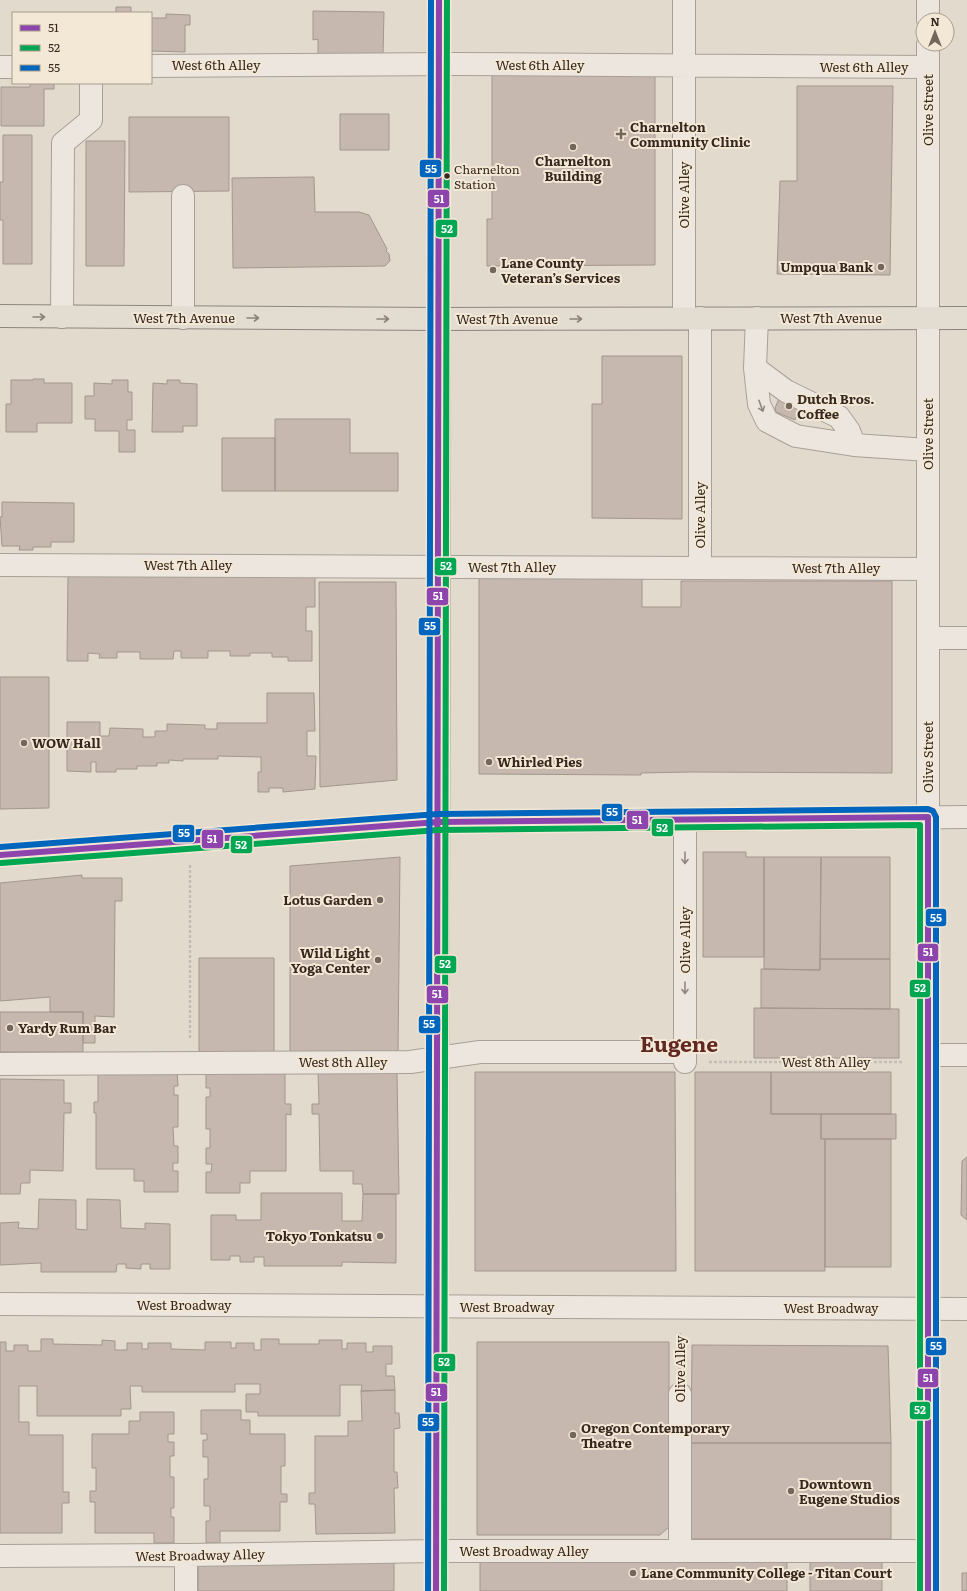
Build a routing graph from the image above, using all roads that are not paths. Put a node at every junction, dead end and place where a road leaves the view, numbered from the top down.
1 (439, 0) edge
2 (684, 0) edge
3 (928, 0) edge
4 (928, 12) edge
5 (928, 52) edge
6 (439, 64) junction
7 (684, 65) junction
8 (152, 66) edge
9 (0, 67) edge
10 (12, 67) edge
11 (928, 67) junction
12 (91, 84) edge
13 (183, 196) dead end
14 (0, 316) edge
15 (62, 317) junction
16 (182, 318) junction
17 (692, 318) junction
18 (757, 318) junction
19 (928, 318) junction
20 (967, 318) edge
21 (439, 319) junction
22 (755, 368) junction
23 (854, 445) junction
24 (928, 450) junction
25 (0, 564) edge
26 (440, 566) junction
27 (700, 568) junction
28 (928, 569) junction
29 (928, 638) junction
30 (967, 638) edge
31 (928, 817) junction
32 (967, 817) edge
33 (685, 819) junction
34 (438, 822) junction
35 (0, 855) edge
36 (928, 1055) junction
37 (967, 1055) edge
38 (685, 1057) joint
39 (438, 1059) junction
40 (0, 1064) edge
41 (0, 1304) edge
42 (438, 1306) junction
43 (928, 1309) junction
44 (967, 1309) edge
45 (680, 1394) road end
46 (680, 1550) junction
47 (436, 1551) junction
48 (928, 1551) junction
49 (186, 1555) junction
50 (0, 1556) edge
51 (186, 1591) edge
52 (436, 1591) edge
53 (928, 1591) edge

1 - 6 street
2 - 7 street, Olive Alley
3 - 4 street
5 - 11 street, Olive Street
6 - 7 street, West 6th Alley
6 - 8 street, West 6th Alley
6 - 21 street
7 - 11 street, West 6th Alley
7 - 17 street, Olive Alley
9 - 10 street
11 - 19 street, Olive Street
12 - 15 street
13 - 16 street
14 -> 15 main road, West 7th Avenue
15 - 16 main road, West 7th Avenue
16 -> 21 main road, West 7th Avenue
17 - 18 main road, West 7th Avenue
21 -> 17 main road, West 7th Avenue
17 - 27 street, Olive Alley
18 - 19 main road, West 7th Avenue
18 - 22 street
19 - 20 main road, West 7th Avenue
19 - 24 street, Olive Street
21 - 26 street
22 - 23 street
22 -> 23 street
23 - 24 street
24 - 28 street, Olive Street
25 - 26 street, West 7th Alley
26 - 27 street, West 7th Alley
26 - 34 street
27 - 28 street, West 7th Alley
28 - 29 street, Olive Street
29 - 30 street
29 - 31 street, Olive Street
31 - 32 street
31 - 33 street
31 - 36 street, Olive Street
33 - 34 street
33 -> 38 street, Olive Alley
34 - 35 street
34 - 39 street
36 - 37 street
36 - 43 street, Olive Street
38 - 39 street, West 8th Alley
39 - 40 street, West 8th Alley
39 - 42 street
41 - 42 street, West Broadway
42 - 43 street, West Broadway
42 - 47 street
43 - 44 street, West Broadway
43 - 48 street, Olive Street
45 - 46 street, Olive Alley
46 - 47 street, West Broadway Alley
46 - 48 street, West Broadway Alley
47 - 49 street, West Broadway Alley
47 - 52 street
48 - 53 street, Olive Street
49 - 50 street, West Broadway Alley
49 - 51 street

